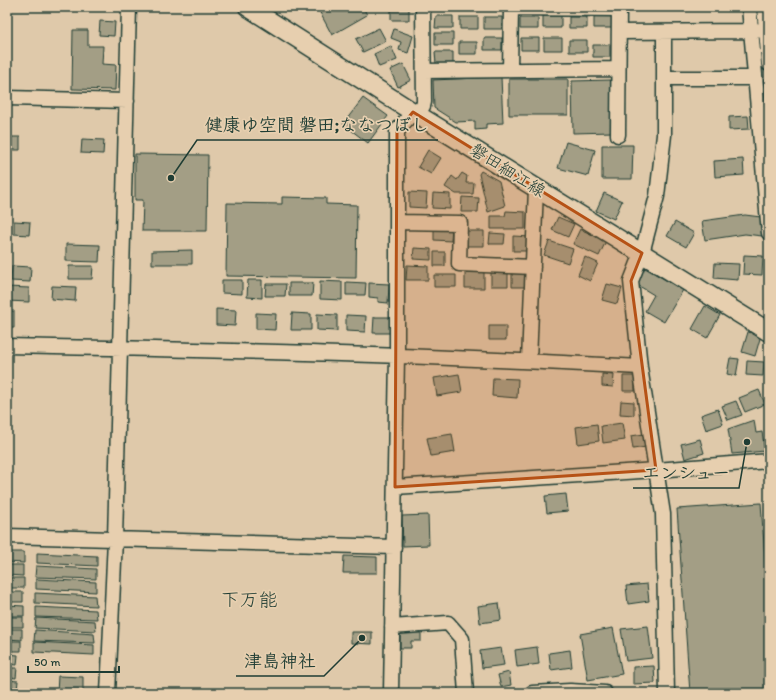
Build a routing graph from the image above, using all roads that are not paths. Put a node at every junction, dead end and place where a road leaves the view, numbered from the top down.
1 (129, 7) edge
2 (248, 7) edge
3 (423, 7) edge
4 (749, 7) edge
5 (764, 7) edge
6 (618, 8) edge
7 (759, 30) junction
8 (618, 32) junction
9 (664, 32) junction
10 (769, 64) edge
11 (618, 68) junction
12 (510, 70) junction
13 (424, 71) junction
14 (664, 78) junction
15 (755, 78) junction
16 (7, 98) edge
17 (127, 101) junction
18 (415, 113) junction
19 (618, 135) dead end
20 (536, 188) junction
21 (397, 222) junction
22 (769, 233) edge
23 (642, 253) junction
24 (533, 267) junction
25 (769, 332) edge
26 (7, 346) edge
27 (120, 348) junction
28 (397, 356) junction
29 (529, 361) junction
30 (640, 367) junction
31 (769, 461) edge
32 (656, 470) junction
33 (395, 487) junction
34 (7, 536) edge
35 (115, 539) junction
36 (394, 547) junction
37 (392, 627) junction
38 (108, 693) edge
39 (391, 693) edge
40 (466, 693) edge
41 (532, 693) edge
42 (605, 693) edge
43 (667, 693) edge

1 - 17 street
2 - 18 main road, 磐田細江線
3 - 13 street
4 - 7 street
5 - 7 street
6 - 8 street
6 - 12 street
7 - 9 street
7 - 10 street
7 - 15 street
8 - 9 street
8 - 11 street
9 - 14 street
11 - 12 street
11 - 19 street
12 - 13 street
13 - 18 street
14 - 15 street
14 - 23 street
15 - 22 street
16 - 17 street
17 - 27 street
18 - 20 main road, 磐田細江線
18 - 21 street
20 - 23 main road, 磐田細江線
20 - 24 street
21 - 24 street
21 - 28 street
23 - 25 main road, 磐田細江線
23 - 30 street
24 - 29 street
26 - 27 street
27 - 28 street
27 - 35 street
28 - 29 street
28 - 33 street
29 - 30 street
30 - 32 street
31 - 32 street
32 - 33 street
32 - 43 street
33 - 36 street
34 - 35 street
35 - 36 street
35 - 38 street
36 - 37 street
37 - 39 street
37 - 40 street
41 - 42 street

